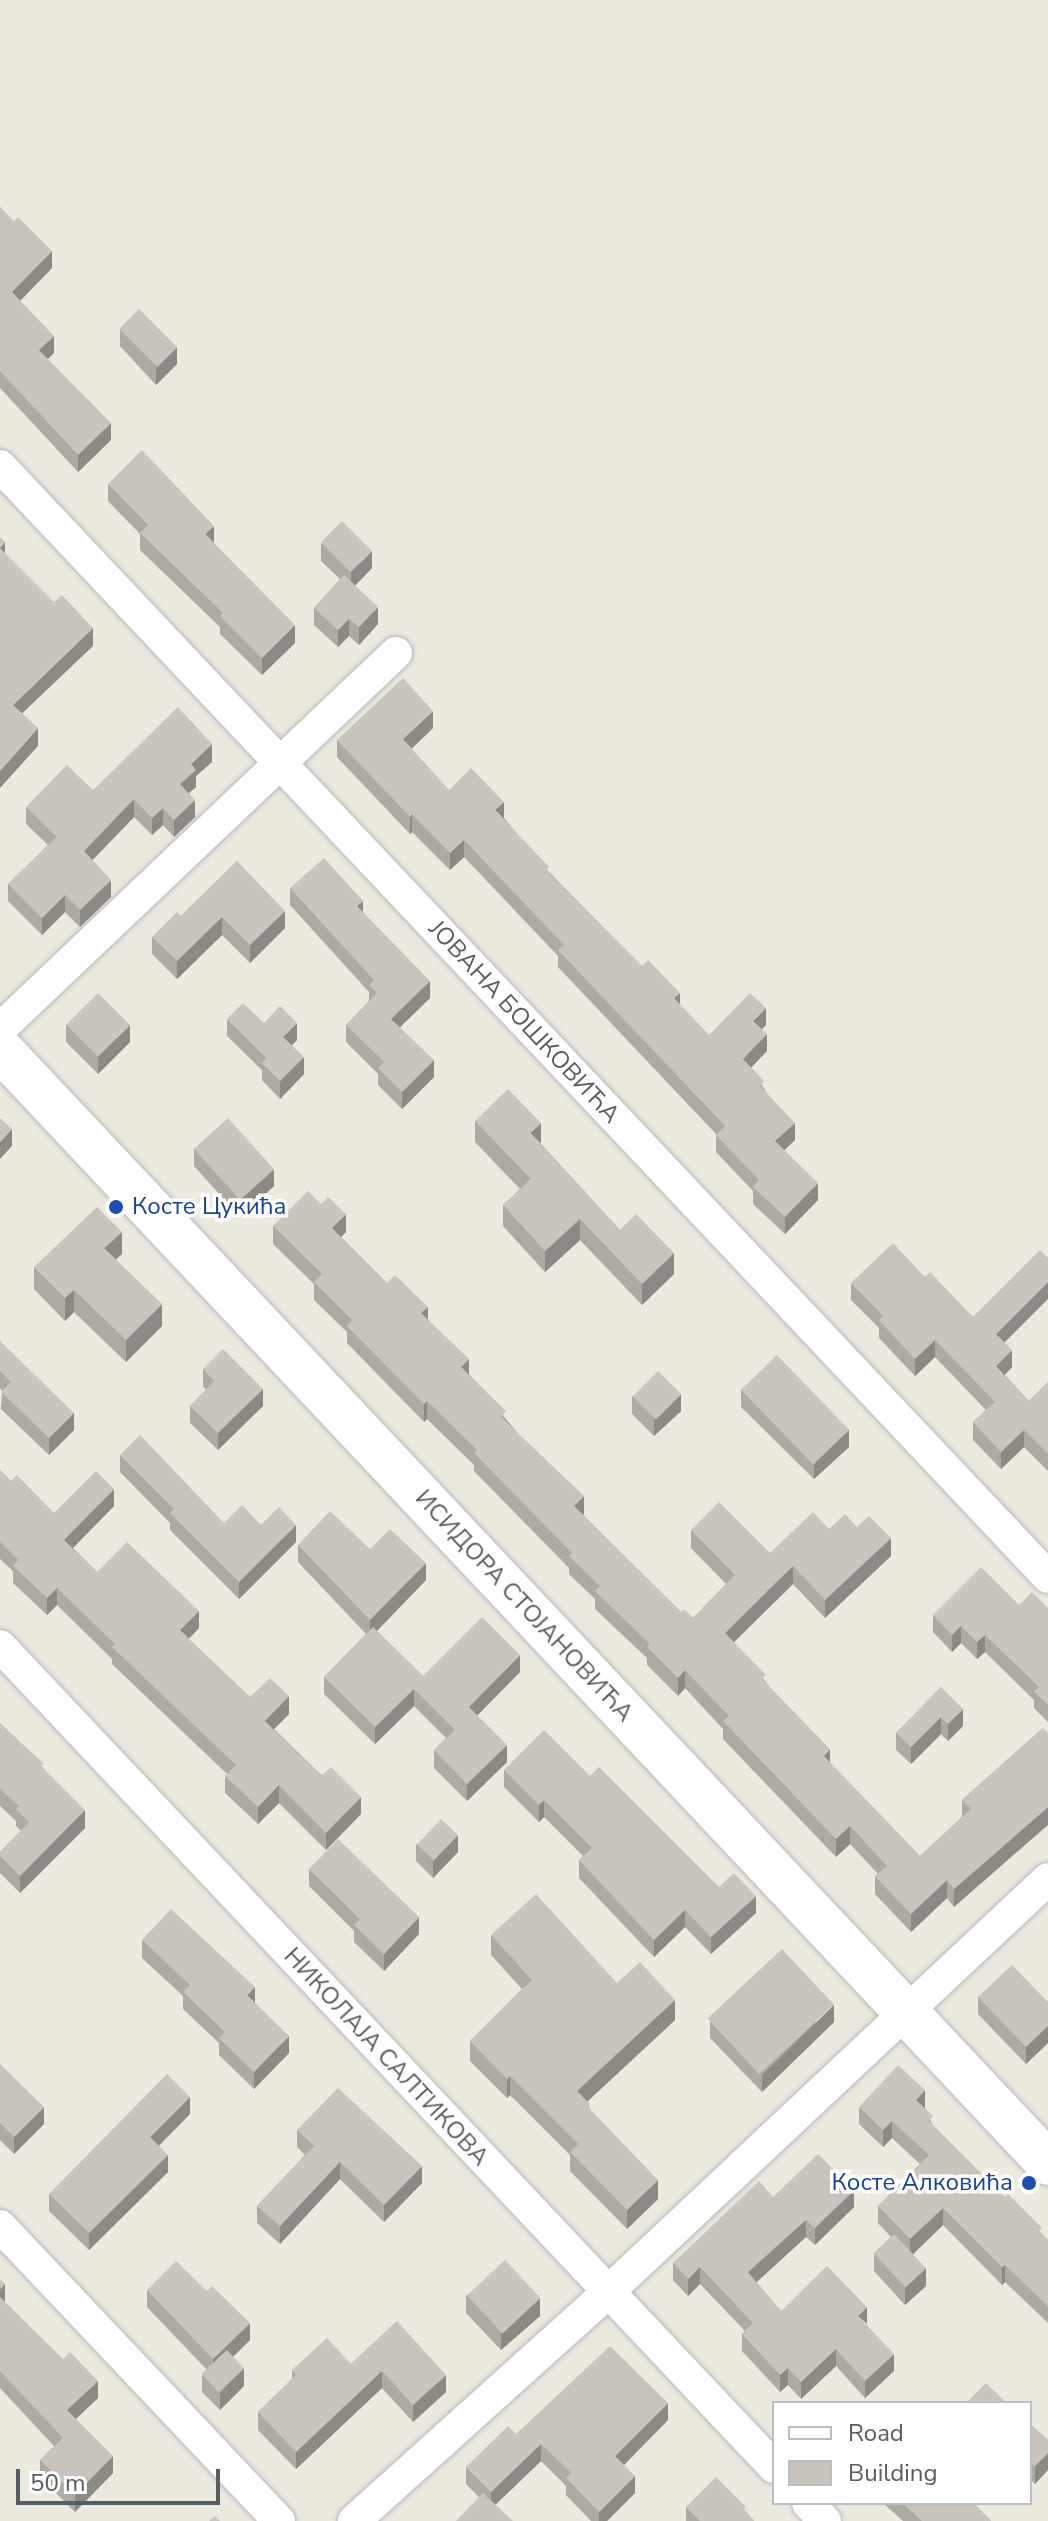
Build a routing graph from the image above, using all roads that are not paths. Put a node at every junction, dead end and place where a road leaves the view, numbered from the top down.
1 (0, 466) edge
2 (396, 653) dead end
3 (281, 763) junction
4 (0, 1029) edge
5 (0, 1049) edge
6 (1048, 1577) edge
7 (0, 1646) edge
8 (1048, 1879) edge
9 (907, 2013) junction
10 (1048, 2163) edge
11 (0, 2226) edge
12 (608, 2292) junction
13 (772, 2465) edge
14 (810, 2505) edge
15 (279, 2521) edge
16 (354, 2521) edge
17 (825, 2521) edge

1 - 3 street, ЈОВАНА БОШКОВИЋА
2 - 3 street
3 - 4 street
3 - 6 street, ЈОВАНА БОШКОВИЋА
5 - 9 street, ИСИДОРА СТОЈАНОВИЋА
7 - 12 street, НИКОЛАЈА САЛТИКОВА
8 - 9 street
9 - 10 street, ИСИДОРА СТОЈАНОВИЋА
9 - 12 street
11 - 15 street
12 - 13 street, НИКОЛАЈА САЛТИКОВА
12 - 16 street
14 - 17 street

